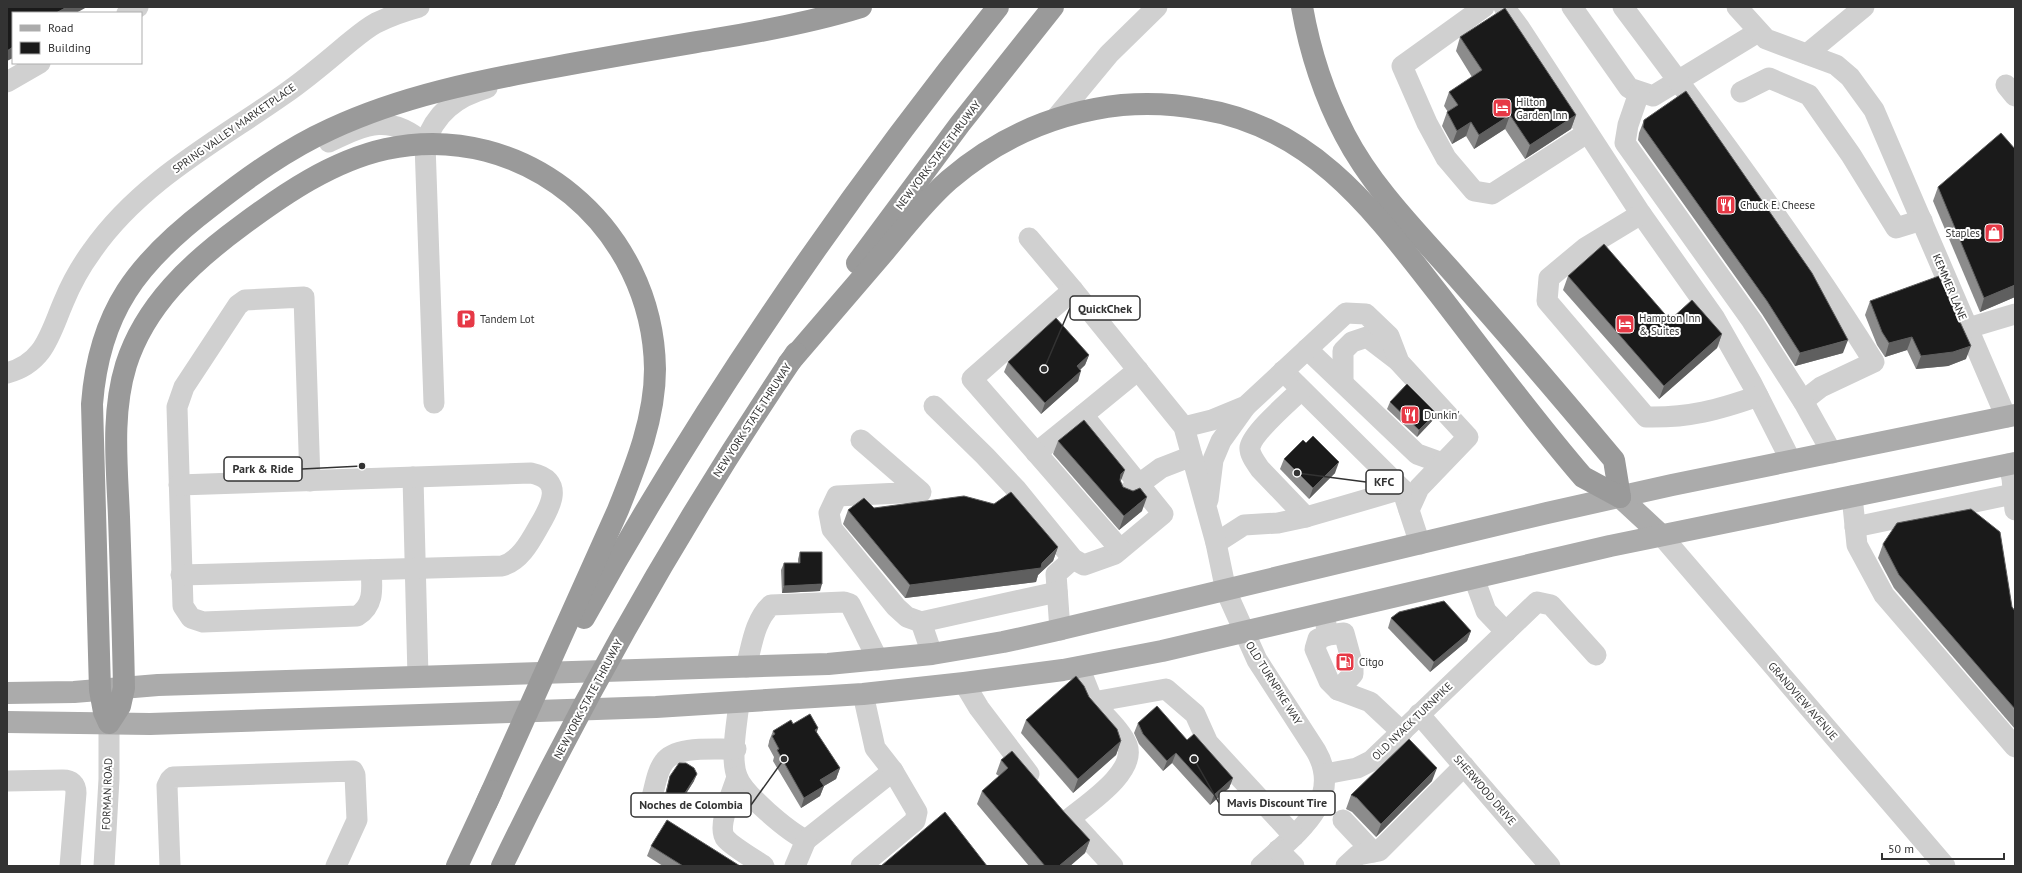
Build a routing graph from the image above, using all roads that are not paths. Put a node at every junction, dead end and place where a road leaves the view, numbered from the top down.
1 (138, 7) edge
2 (419, 7) edge
3 (861, 7) edge
4 (998, 7) edge
5 (1053, 7) edge
6 (1157, 7) edge
7 (1302, 7) edge
8 (1484, 7) edge
9 (1504, 7) edge
10 (1572, 7) edge
11 (1623, 7) edge
12 (1737, 7) edge
13 (1864, 7) edge
14 (129, 12) edge
15 (1758, 32) junction
16 (1807, 54) junction
17 (582, 62) junction
18 (38, 64) edge
19 (1678, 80) junction
20 (7, 82) edge
21 (1639, 92) junction
22 (1741, 92) dead end
23 (1056, 118) junction
24 (1587, 133) junction
25 (424, 144) junction
26 (206, 210) junction
27 (1641, 214) junction
28 (1922, 220) junction
29 (1029, 238) dead end
30 (1073, 290) junction
31 (2015, 314) edge
32 (1968, 328) junction
33 (1307, 349) junction
34 (1399, 362) junction
35 (788, 364) junction
36 (1138, 370) junction
37 (1283, 371) junction
38 (7, 373) edge
39 (1343, 381) junction
40 (1301, 390) junction
41 (1758, 396) junction
42 (1803, 401) junction
43 (434, 402) dead end
44 (934, 406) dead end
45 (1246, 406) junction
46 (1083, 415) junction
47 (2010, 416) edge
48 (1184, 427) junction
49 (861, 440) dead end
50 (1036, 453) junction
51 (1832, 453) junction
52 (1192, 456) junction
53 (1791, 461) junction
54 (1442, 463) junction
55 (2011, 463) edge
56 (413, 477) junction
57 (310, 481) junction
58 (179, 485) junction
59 (1132, 488) junction
60 (1402, 489) junction
61 (1852, 496) junction
62 (1620, 497) junction
63 (2014, 502) edge
64 (1206, 509) junction
65 (1409, 510) junction
66 (1306, 517) junction
67 (1855, 527) junction
68 (1661, 536) junction
69 (1216, 543) junction
70 (1420, 544) junction
71 (1120, 549) junction
72 (1073, 559) junction
73 (416, 569) junction
74 (371, 570) junction
75 (181, 575) junction
76 (1474, 578) junction
77 (1226, 591) junction
78 (1057, 592) junction
79 (1324, 614) junction
80 (921, 622) junction
81 (1060, 630) junction
82 (1243, 632) junction
83 (1506, 632) junction
84 (1328, 635) junction
85 (932, 654) junction
86 (1596, 655) dead end
87 (878, 660) junction
88 (746, 667) junction
89 (1079, 667) junction
90 (418, 677) junction
91 (964, 683) junction
92 (124, 688) junction
93 (100, 690) junction
94 (1338, 690) junction
95 (7, 693) edge
96 (863, 694) junction
97 (1094, 702) junction
98 (739, 703) junction
99 (1419, 714) junction
100 (7, 722) edge
101 (109, 723) junction
102 (1402, 732) junction
103 (2015, 747) edge
104 (736, 750) junction
105 (1464, 766) junction
106 (893, 771) junction
107 (1325, 774) junction
108 (737, 777) junction
109 (7, 780) edge
110 (1040, 788) edge
111 (652, 797) dead end
112 (1055, 803) edge
113 (486, 804) junction
114 (1069, 819) junction
115 (1343, 820) dead end
116 (1294, 836) junction
117 (806, 840) junction
118 (1278, 850) junction
119 (1373, 852) junction
120 (70, 866) edge
121 (104, 866) edge
122 (170, 866) edge
123 (336, 866) edge
124 (456, 866) edge
125 (502, 866) edge
126 (764, 866) edge
127 (795, 866) edge
128 (861, 866) edge
129 (1113, 866) edge
130 (1261, 866) edge
131 (1294, 866) edge
132 (1346, 866) edge
133 (1550, 866) edge
134 (1945, 866) edge

1 - 14 street
2 - 38 street, SPRING VALLEY MARKETPLACE
3 - 17 highway
4 - 113 highway
5 - 35 highway, NEW YORK STATE THRUWAY
6 - 23 street
7 - 62 highway
8 - 24 street
9 - 24 street
10 - 21 street
11 - 19 street
12 - 15 street, KEMMER LANE
13 - 16 street
15 - 16 street, KEMMER LANE
15 - 19 street
16 - 28 street, KEMMER LANE
17 - 25 street
17 - 26 highway
18 - 20 street
19 - 21 street
19 - 42 street
21 - 42 street
22 - 28 street
23 - 35 highway
23 - 62 highway
24 - 27 street
25 - 26 street
25 - 43 street
25 - 92 highway
25 - 113 highway
26 - 93 highway
27 - 41 street
27 - 41 street
28 - 32 street, KEMMER LANE
29 - 30 street
30 - 36 street
30 - 50 street
31 - 32 street
32 - 47 street, KEMMER LANE
33 - 34 street
33 - 37 street
33 - 39 street
34 - 39 street
34 - 54 street
35 - 125 highway, NEW YORK STATE THRUWAY
36 - 46 street
36 - 48 street
37 - 40 street
37 - 45 street
39 - 54 street
40 - 60 street
40 - 66 street
41 - 53 street
42 - 51 street
44 - 72 street
45 - 48 street
45 - 64 street
46 - 50 street
46 - 59 street
47 - 51 main road
48 - 52 street, OLD TURNPIKE WAY
49 - 80 street
50 - 71 street
51 - 53 main road
52 - 59 street
52 - 64 street, OLD TURNPIKE WAY
53 - 62 main road
54 - 65 street
55 - 61 main road
55 - 63 street
56 - 57 street
56 - 73 street
56 - 73 street
57 - 58 street
57 - 58 street
58 - 75 street
59 - 71 street
60 - 65 street
60 - 66 street
61 - 67 street
61 - 68 main road
62 - 68 main road
62 - 70 main road
63 - 67 street
64 - 69 street, OLD TURNPIKE WAY
65 - 70 street
66 - 69 street
67 - 103 street
68 - 76 main road
68 - 134 street, GRANDVIEW AVENUE
69 - 77 street, OLD TURNPIKE WAY
70 - 77 main road
71 - 72 street
72 - 78 street
73 - 74 street
73 - 90 street
74 - 75 street
74 - 75 street
76 - 79 main road
76 - 83 street
77 - 81 main road
77 - 82 street, OLD TURNPIKE WAY
78 - 80 street
78 - 81 street
79 - 82 main road
79 - 84 street
80 - 85 street
81 - 85 main road
82 - 89 main road
82 - 107 street, OLD TURNPIKE WAY
83 - 86 street, OLD NYACK TURNPIKE
83 - 99 street, OLD NYACK TURNPIKE
84 - 94 street
84 - 94 street
85 - 87 main road
87 - 88 main road
87 - 88 street
88 - 90 main road
89 - 91 main road
89 - 97 street
90 - 92 main road
91 - 96 main road
91 - 110 street
92 - 93 main road
92 - 101 highway
93 - 95 main road
93 - 101 highway
94 - 102 street
96 - 98 main road
96 - 106 street
97 - 114 street
97 - 116 street
98 - 101 main road
98 - 104 street
99 - 102 street, OLD NYACK TURNPIKE
99 - 105 street, SHERWOOD DRIVE
100 - 101 main road
101 - 121 street, FORMAN ROAD
102 - 107 street, OLD NYACK TURNPIKE
104 - 108 street
104 - 111 street
105 - 119 street
105 - 133 street, SHERWOOD DRIVE
106 - 117 street
106 - 128 street
107 - 116 street
108 - 117 street
108 - 126 street
109 - 120 street
112 - 114 street
113 - 124 highway
114 - 129 street
115 - 119 street
116 - 118 street
117 - 127 street
118 - 130 street
118 - 131 street
119 - 132 street
122 - 123 street

